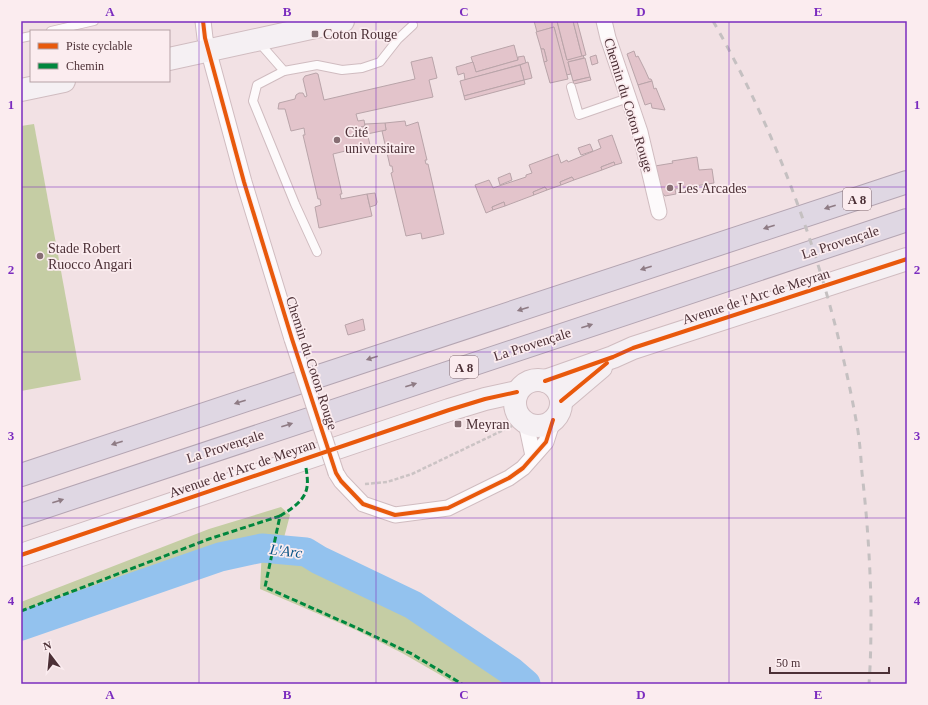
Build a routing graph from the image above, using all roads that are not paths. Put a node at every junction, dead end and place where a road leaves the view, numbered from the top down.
1 (94, 21) edge
2 (286, 21) edge
3 (344, 21) edge
4 (604, 21) edge
5 (413, 24) dead end
6 (55, 30) edge
7 (257, 33) junction
8 (206, 36) edge
9 (170, 45) edge
10 (170, 58) edge
11 (284, 72) junction
12 (59, 82) edge
13 (571, 87) dead end
14 (21, 90) edge
15 (628, 98) junction
16 (907, 182) edge
17 (659, 212) dead end
18 (907, 220) edge
19 (317, 252) dead end
20 (907, 259) edge
21 (613, 357) junction
22 (545, 381) junction
23 (518, 392) junction
24 (485, 399) junction
25 (557, 411) junction
26 (522, 419) junction
27 (533, 456) junction
28 (21, 475) edge
29 (21, 515) edge
30 (21, 555) edge

1 - 6 lane
2 - 7 main road
3 - 7 main road
4 - 15 street, Chemin du Coton Rouge
5 - 11 lane
7 - 8 main road
7 - 11 lane
8 - 9 main road
8 - 10 main road
8 - 27 street, Chemin du Coton Rouge, bridge
11 - 19 lane
12 - 14 main road
13 - 15 lane
15 - 17 street, Chemin du Coton Rouge
16 -> 28 highway, A 8
29 -> 18 highway, La Provençale / A 8
20 - 21 main road, Avenue de l'Arc de Meyran
21 - 22 main road, Avenue de l'Arc de Meyran
21 - 25 main road, Avenue de l'Arc de Meyran
22 - 23 main road
22 - 25 main road
23 - 24 main road, Avenue de l'Arc de Meyran
23 - 26 main road
24 - 26 main road
24 - 30 main road, Avenue de l'Arc de Meyran
25 - 26 main road
25 - 27 street, Chemin du Coton Rouge
26 - 27 street

